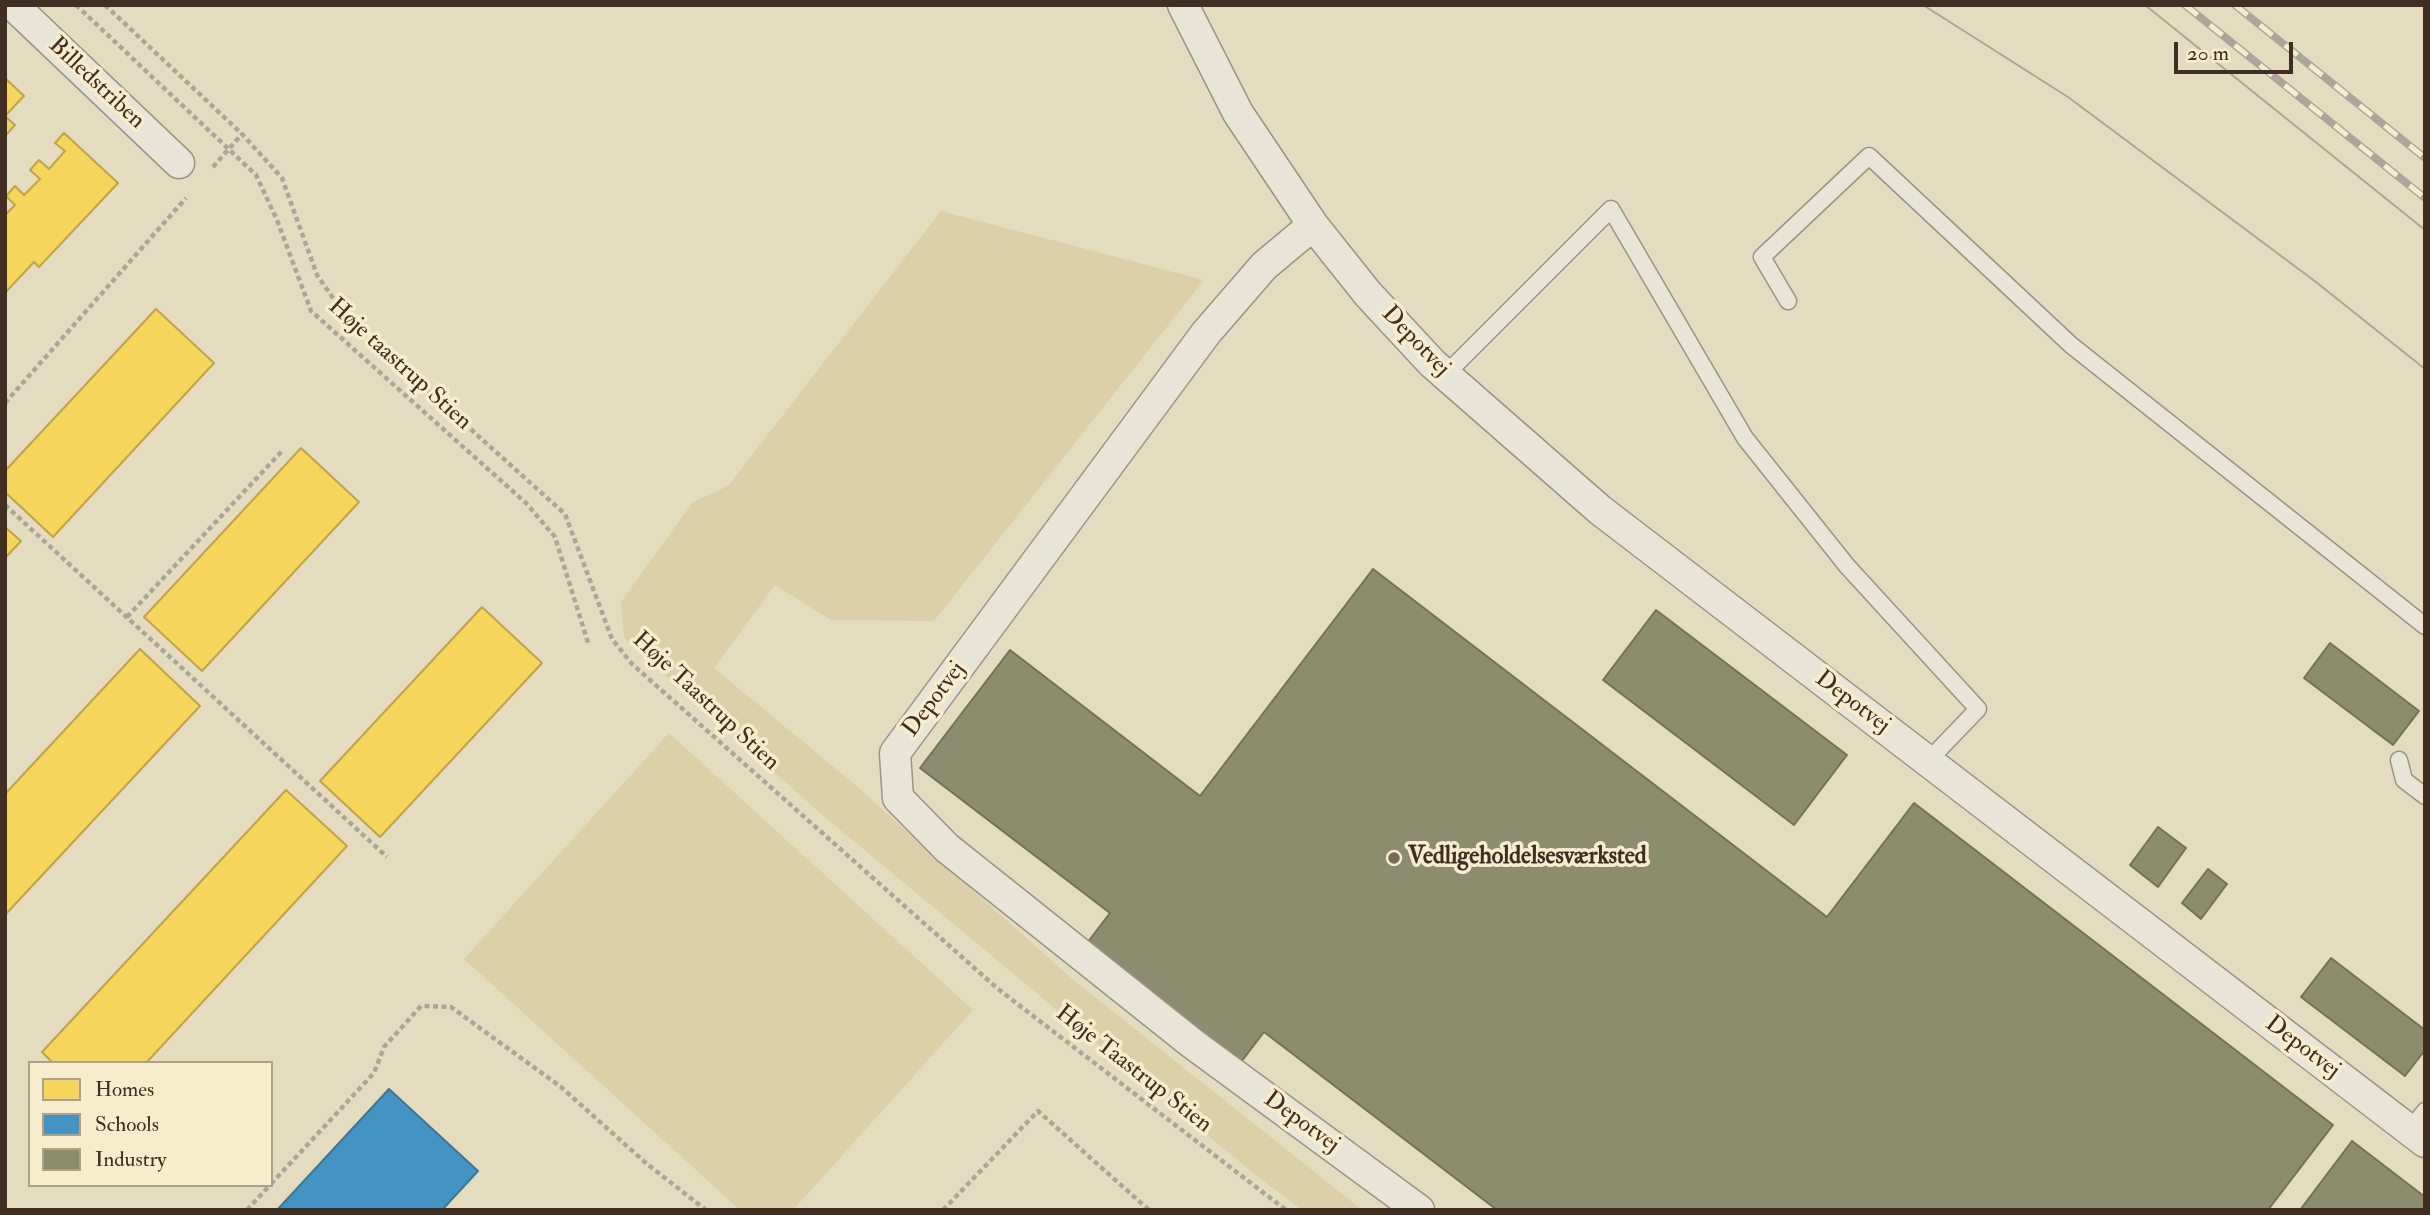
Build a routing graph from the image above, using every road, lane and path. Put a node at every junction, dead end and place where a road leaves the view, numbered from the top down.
1 (13, 5) edge
2 (76, 5) edge
3 (105, 5) edge
4 (1183, 5) edge
5 (242, 134) junction
6 (228, 151) junction
7 (179, 163) dead end
8 (210, 171) dead end
9 (192, 191) dead end
10 (1313, 226) junction
11 (1788, 301) dead end
12 (1445, 375) junction
13 (5, 403) edge
14 (283, 450) dead end
15 (5, 505) edge
16 (127, 617) junction
17 (2425, 626) edge
18 (589, 646) dead end
19 (2399, 760) dead end
20 (1928, 761) junction
21 (2425, 796) edge
22 (387, 857) dead end
23 (2420, 1128) edge
24 (273, 1182) edge
25 (268, 1187) edge
26 (247, 1210) edge
27 (706, 1210) edge
28 (943, 1210) edge
29 (1149, 1210) edge
30 (1286, 1210) edge
31 (1419, 1210) edge

1 - 7 street, Billedstriben
2 - 6 path, Høje taastrup Stien
3 - 5 path, Høje Taastrup Stien
4 - 10 street, Depotvej
5 - 6 path
5 - 30 path, Høje Taastrup Stien
6 - 8 path
6 - 18 path, Høje taastrup Stien
9 - 13 path
10 - 12 street, Depotvej
10 - 31 street, Depotvej
11 - 17 lane
12 - 20 street, Depotvej
12 - 20 lane
14 - 16 path
15 - 16 path
16 - 22 path
19 - 21 lane
20 - 23 street, Depotvej
24 - 27 path
25 - 26 path
28 - 29 path

